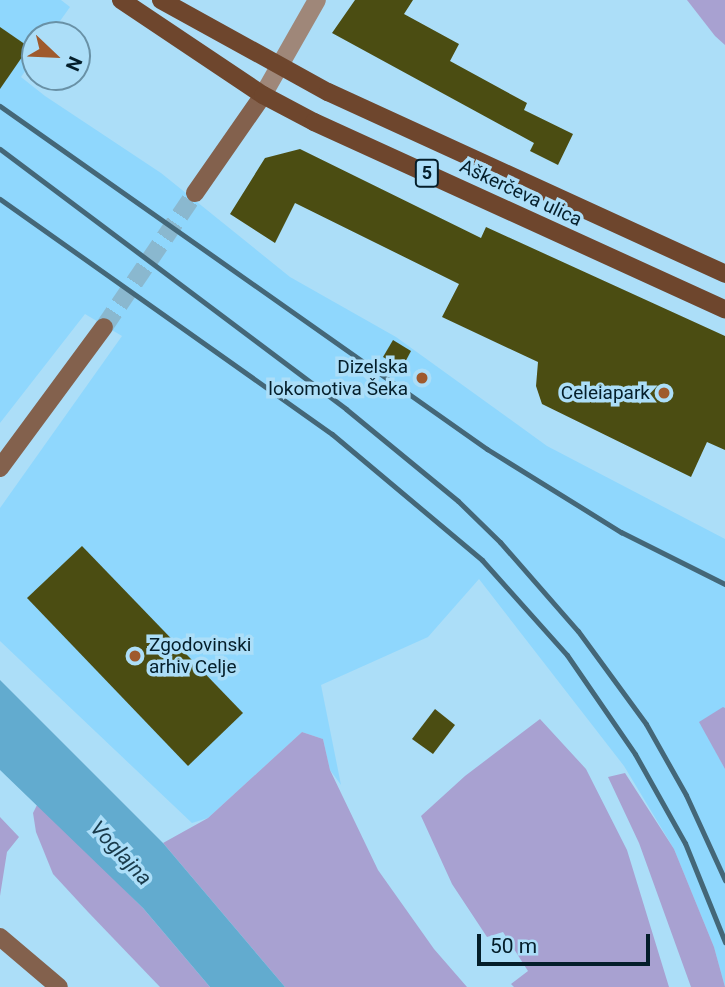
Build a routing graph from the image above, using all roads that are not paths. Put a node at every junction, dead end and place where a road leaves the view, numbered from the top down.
1 (121, 0) edge
2 (161, 0) edge
3 (317, 0) edge
4 (276, 65) junction
5 (262, 95) junction
6 (195, 193) tunnel mouth
7 (725, 274) edge
8 (725, 309) edge
9 (104, 327) tunnel mouth
10 (0, 468) edge
11 (0, 937) edge
12 (59, 987) edge

1 - 5 main road, 5
2 - 4 main road, 5
3 - 4 street
4 - 5 street
4 - 7 main road, Aškerčeva ulica / 5
5 - 6 street
5 - 8 main road, Aškerčeva ulica / 5
9 - 10 street
11 - 12 street

